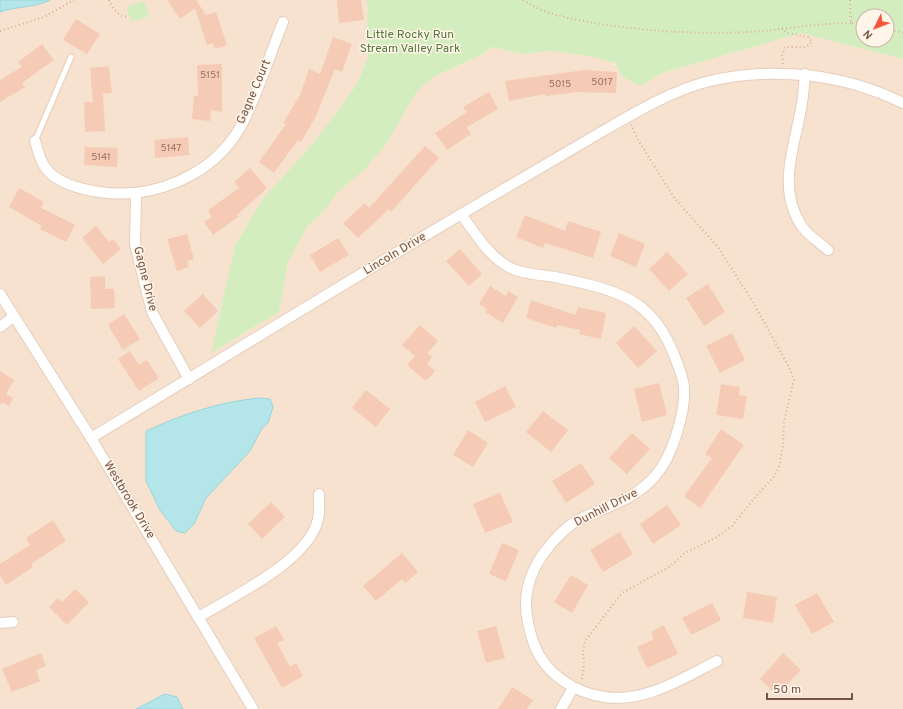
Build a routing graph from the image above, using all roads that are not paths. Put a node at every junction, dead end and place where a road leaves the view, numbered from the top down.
1 (283, 22) dead end
2 (71, 57) dead end
3 (805, 74) junction
4 (903, 103) edge
5 (35, 142) joint
6 (136, 194) junction
7 (461, 214) junction
8 (828, 250) dead end
9 (0, 294) edge
10 (13, 317) junction
11 (0, 327) edge
12 (189, 379) junction
13 (91, 438) junction
14 (319, 494) dead end
15 (199, 617) junction
16 (13, 622) dead end
17 (0, 623) edge
18 (717, 661) dead end
19 (575, 689) junction
20 (254, 709) edge
21 (561, 709) edge

1 - 6 street, Gagne Court
2 - 5 lane
3 - 4 street, Lincoln Drive
3 - 7 street, Lincoln Drive
3 - 8 street
5 - 6 street, Gagne Court
6 - 12 street, Gagne Drive
7 - 12 street, Lincoln Drive
7 - 19 street, Dunhill Drive
9 - 10 street, Westbrook Drive
10 - 11 street
10 - 13 street, Westbrook Drive
12 - 13 street, Lincoln Drive
13 - 15 street, Westbrook Drive
14 - 15 street
15 - 20 street, Westbrook Drive
16 - 17 street
18 - 19 street, Dunhill Drive
19 - 21 street

